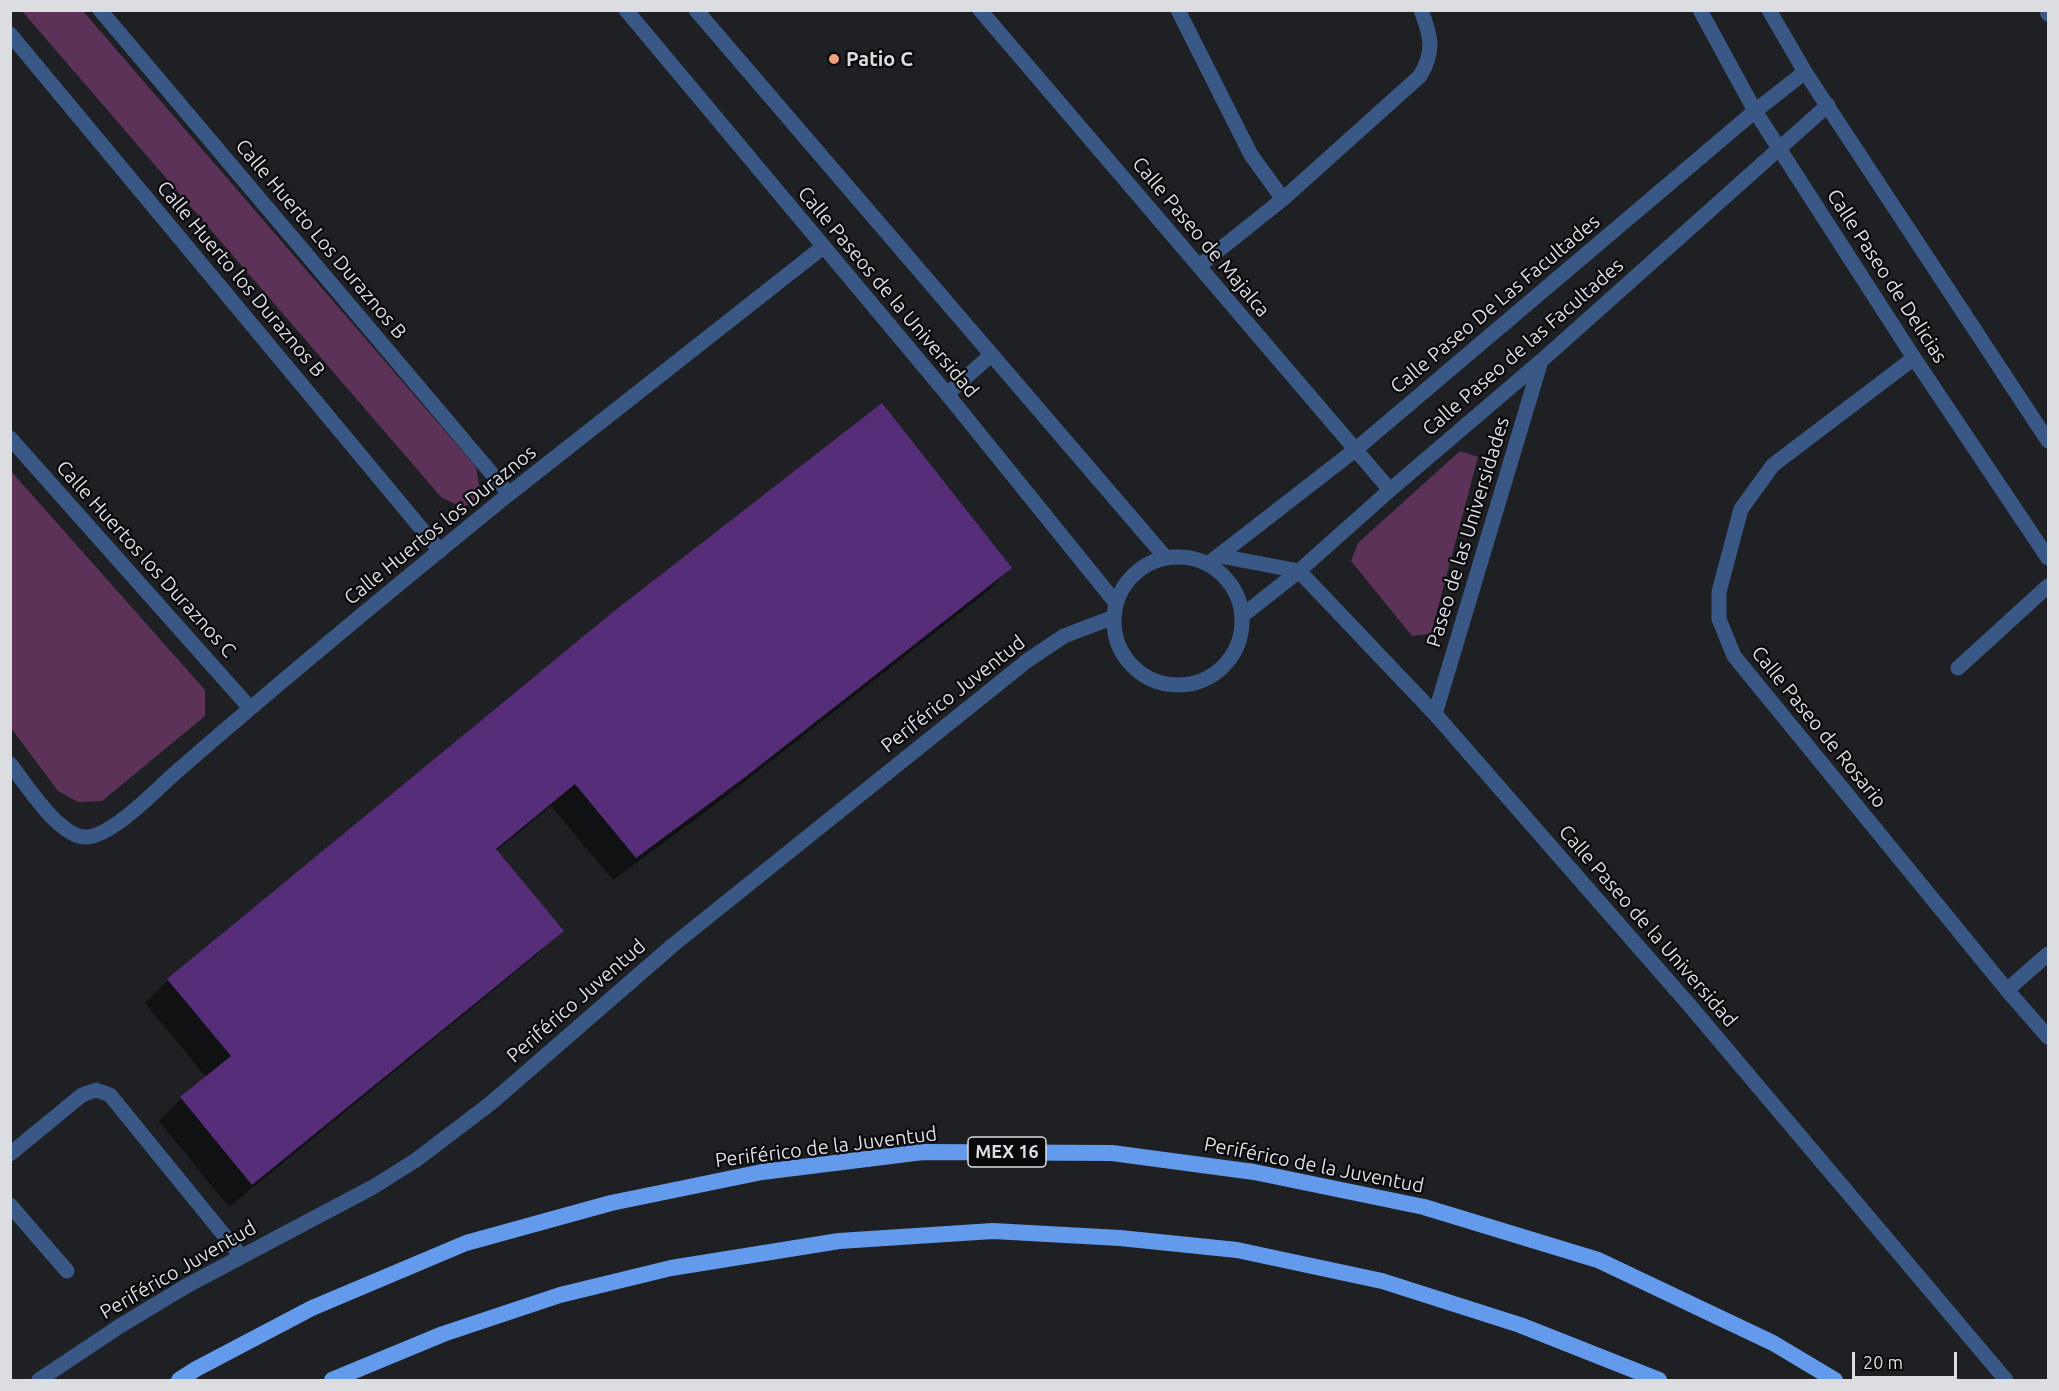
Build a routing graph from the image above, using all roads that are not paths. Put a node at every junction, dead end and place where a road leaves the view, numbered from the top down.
1 (100, 10) edge
2 (626, 10) edge
3 (696, 10) edge
4 (980, 10) edge
5 (1178, 10) edge
6 (1421, 10) edge
7 (1700, 10) edge
8 (1769, 10) edge
9 (10, 34) edge
10 (1805, 72) junction
11 (1828, 105) junction
12 (1755, 111) junction
13 (1780, 147) junction
14 (1283, 199) junction
15 (823, 247) junction
16 (1198, 266) junction
17 (990, 356) junction
18 (1914, 358) junction
19 (1540, 362) junction
20 (947, 394) junction
21 (10, 438) edge
22 (2049, 441) edge
23 (1355, 450) junction
24 (1390, 490) junction
25 (509, 494) junction
26 (440, 551) junction
27 (1166, 558) junction
28 (2049, 558) edge
29 (1214, 560) junction
30 (1299, 571) junction
31 (2049, 586) edge
32 (1115, 610) junction
33 (1243, 615) junction
34 (1958, 668) dead end
35 (250, 708) junction
36 (1435, 714) junction
37 (10, 764) edge
38 (2049, 954) edge
39 (2007, 990) junction
40 (2049, 1037) edge
41 (10, 1154) edge
42 (10, 1205) edge
43 (241, 1256) junction
44 (67, 1271) dead end
45 (39, 1380) edge
46 (179, 1380) edge
47 (332, 1380) edge
48 (1659, 1380) edge
49 (1835, 1380) edge
50 (2007, 1380) edge

1 - 25 street, Calle Huerto Los Duraznos B
2 - 15 street, Calle Paseos de la Universidad
3 - 17 street, Calle Paseos de la Universidad
4 - 16 street, Calle Paseo de Majalca
5 - 14 street
6 - 14 street
7 - 12 street, Calle Paseo de Delicias
8 - 10 street
9 - 26 street, Calle Huerto los Duraznos B
10 - 11 street
10 - 12 street, Calle Paseo De Las Facultades
11 - 13 street, Calle Paseo de las Facultades
11 - 22 street
12 - 13 street, Calle Paseo de Delicias
12 - 23 street, Calle Paseo De Las Facultades
13 - 18 street, Calle Paseo de Delicias
13 - 19 street, Calle Paseo de las Facultades
14 - 16 street
15 - 20 street, Calle Paseos de la Universidad
15 - 25 street, Calle Huertos los Duraznos
16 - 23 street, Calle Paseo de Majalca
17 - 20 street
17 - 27 street, Calle Paseos de la Universidad
18 - 28 street, Calle Paseo de Delicias
18 - 39 street, Calle Paseo de Rosario
19 - 24 street, Calle Paseo de las Facultades
19 - 36 street, Paseo de las Universidades
20 - 32 street, Calle Paseos de la Universidad
21 - 35 street, Calle Huertos los Duraznos C
23 - 24 street, Calle Paseo de Majalca
23 - 29 street, Calle Paseo De Las Facultades
24 - 30 street, Calle Paseo de las Facultades
25 - 26 street, Calle Huertos los Duraznos
26 - 35 street, Calle Huertos los Duraznos
27 - 29 street
27 - 32 street
29 - 30 street
29 - 33 street
30 - 33 street, Calle Paseo de las Facultades
30 - 36 street, Calle Paseo de la Universidad
31 - 34 street
32 - 33 street
32 - 43 street, Periférico Juventud
35 - 37 street, Calle Huertos los Duraznos
36 - 50 street, Calle Paseo de la Universidad
38 - 39 street
39 - 40 street, Calle Paseo de Rosario
41 - 43 street
42 - 44 street
43 - 45 street, Periférico Juventud
46 - 49 highway, Periférico de la Juventud / MEX 16
47 - 48 highway

